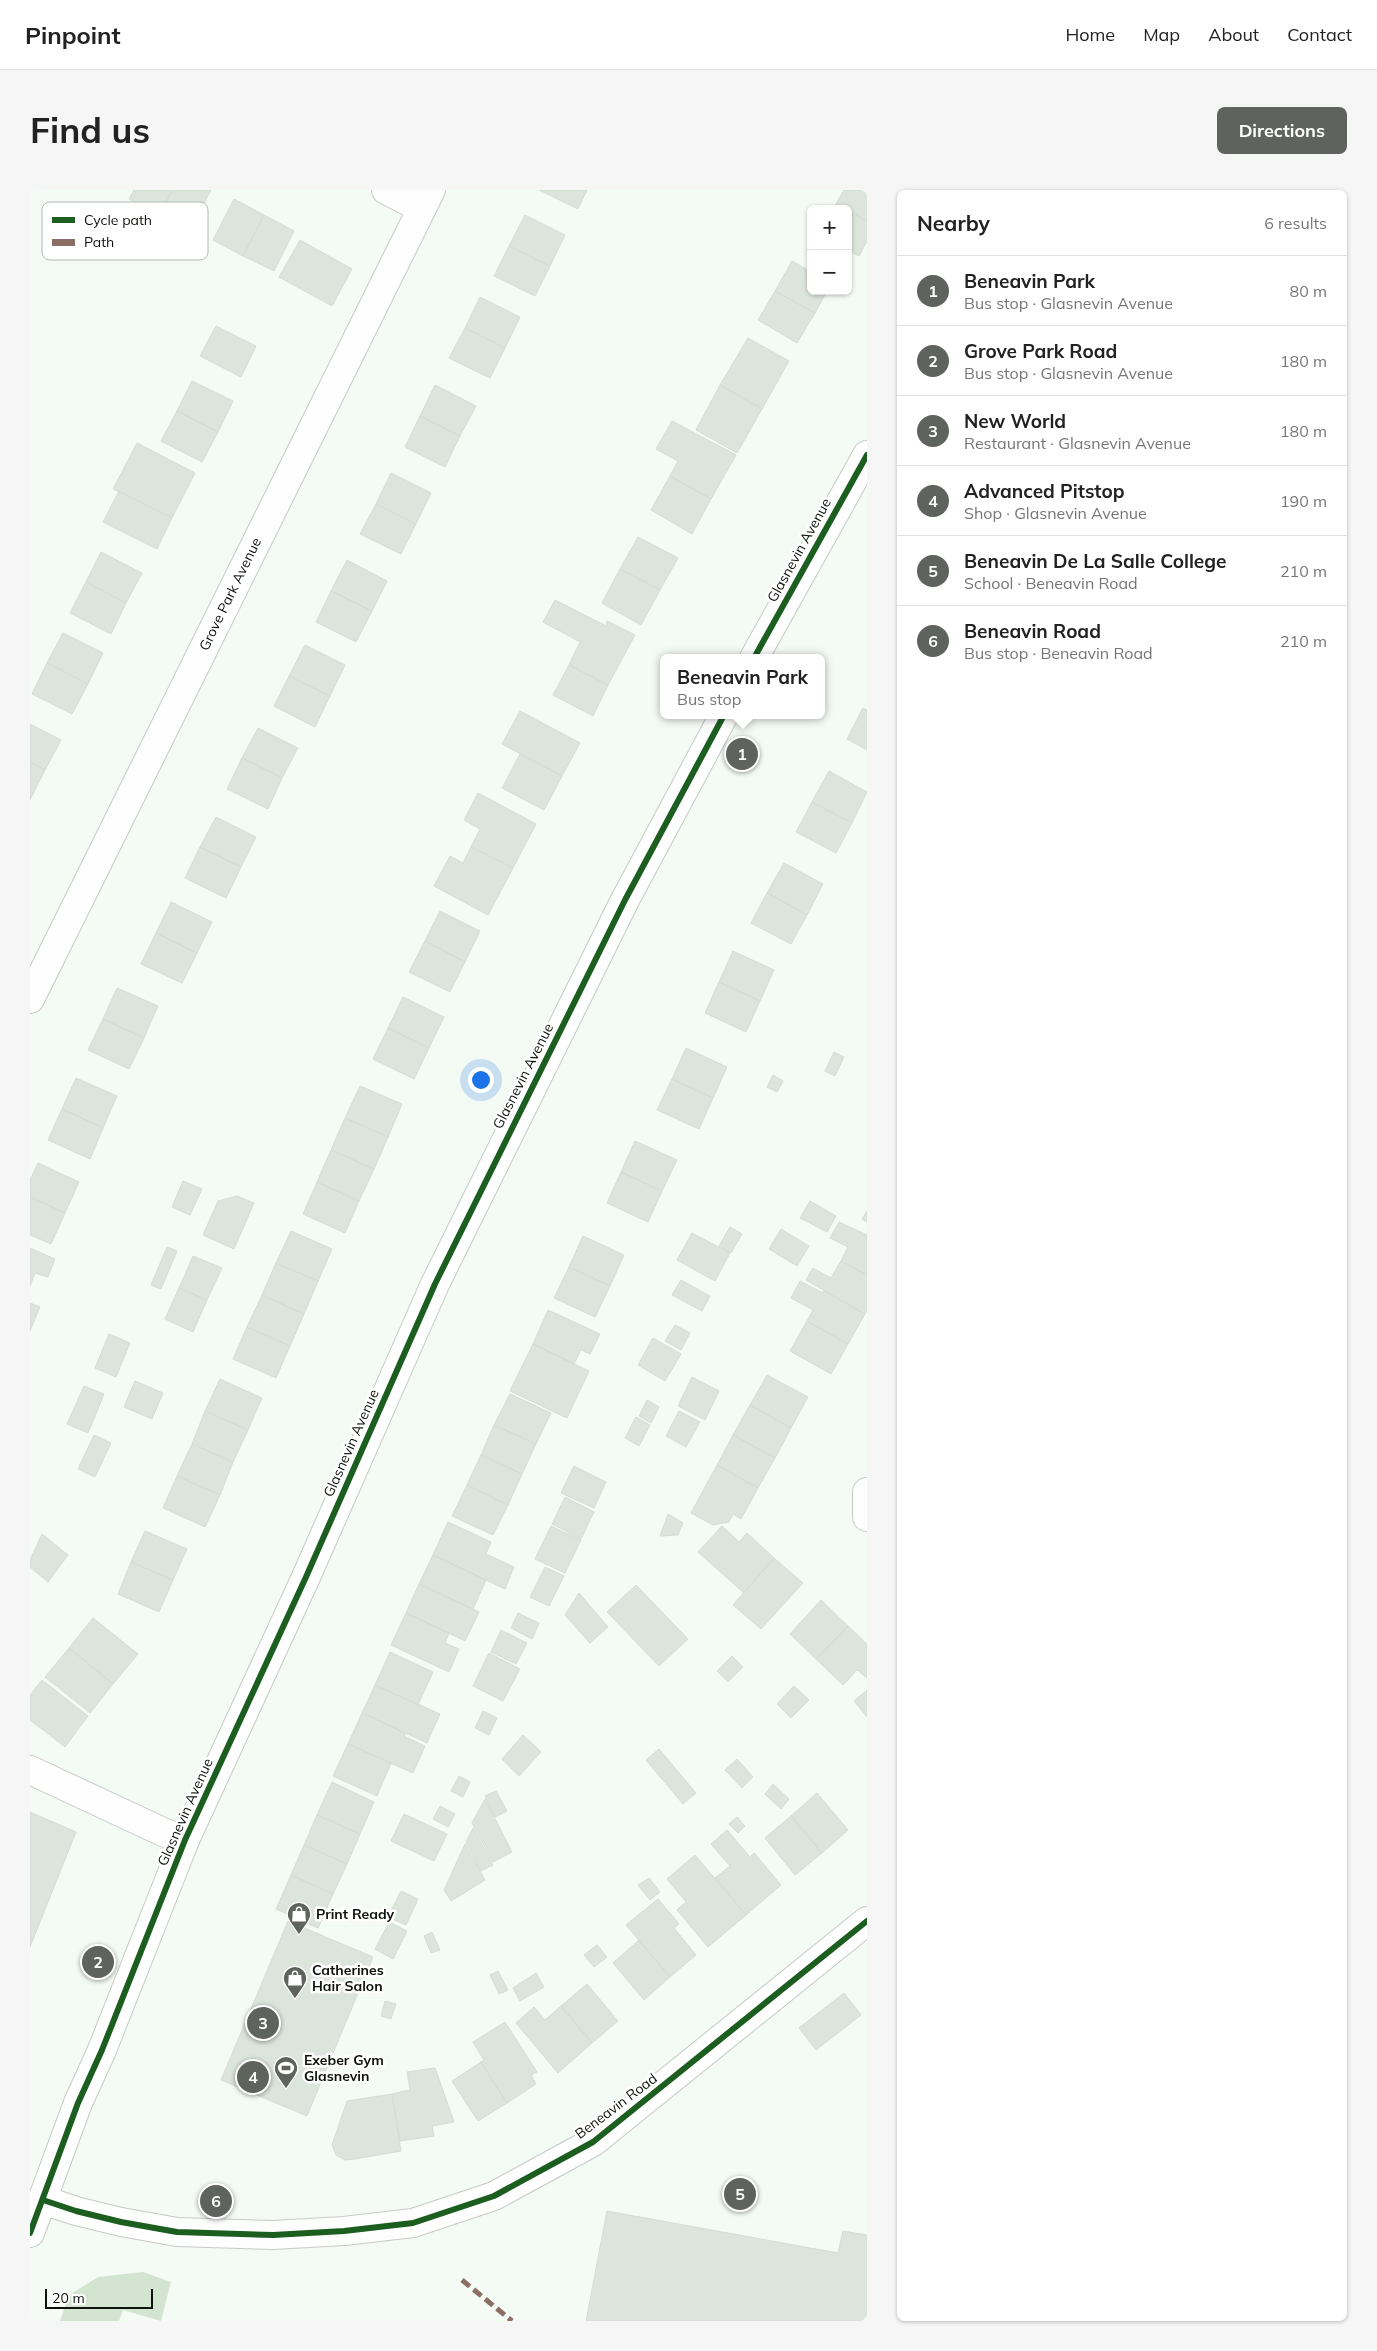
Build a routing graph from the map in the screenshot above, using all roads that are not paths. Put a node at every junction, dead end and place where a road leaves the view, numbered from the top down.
1 (386, 190) edge
2 (426, 199) edge
3 (867, 455) edge
4 (756, 654) edge
5 (722, 719) edge
6 (30, 999) edge
7 (867, 1492) edge
8 (867, 1517) edge
9 (30, 1770) edge
10 (185, 1840) junction
11 (867, 1921) edge
12 (43, 2200) junction
13 (30, 2233) edge

1 - 2 street
2 - 6 street, Grove Park Avenue
3 - 4 street, Glasnevin Avenue
5 - 10 street, Glasnevin Avenue
7 - 8 street
9 - 10 street
10 - 12 street, Glasnevin Avenue
11 - 12 street, Beneavin Road
12 - 13 street, Glasnevin Avenue

